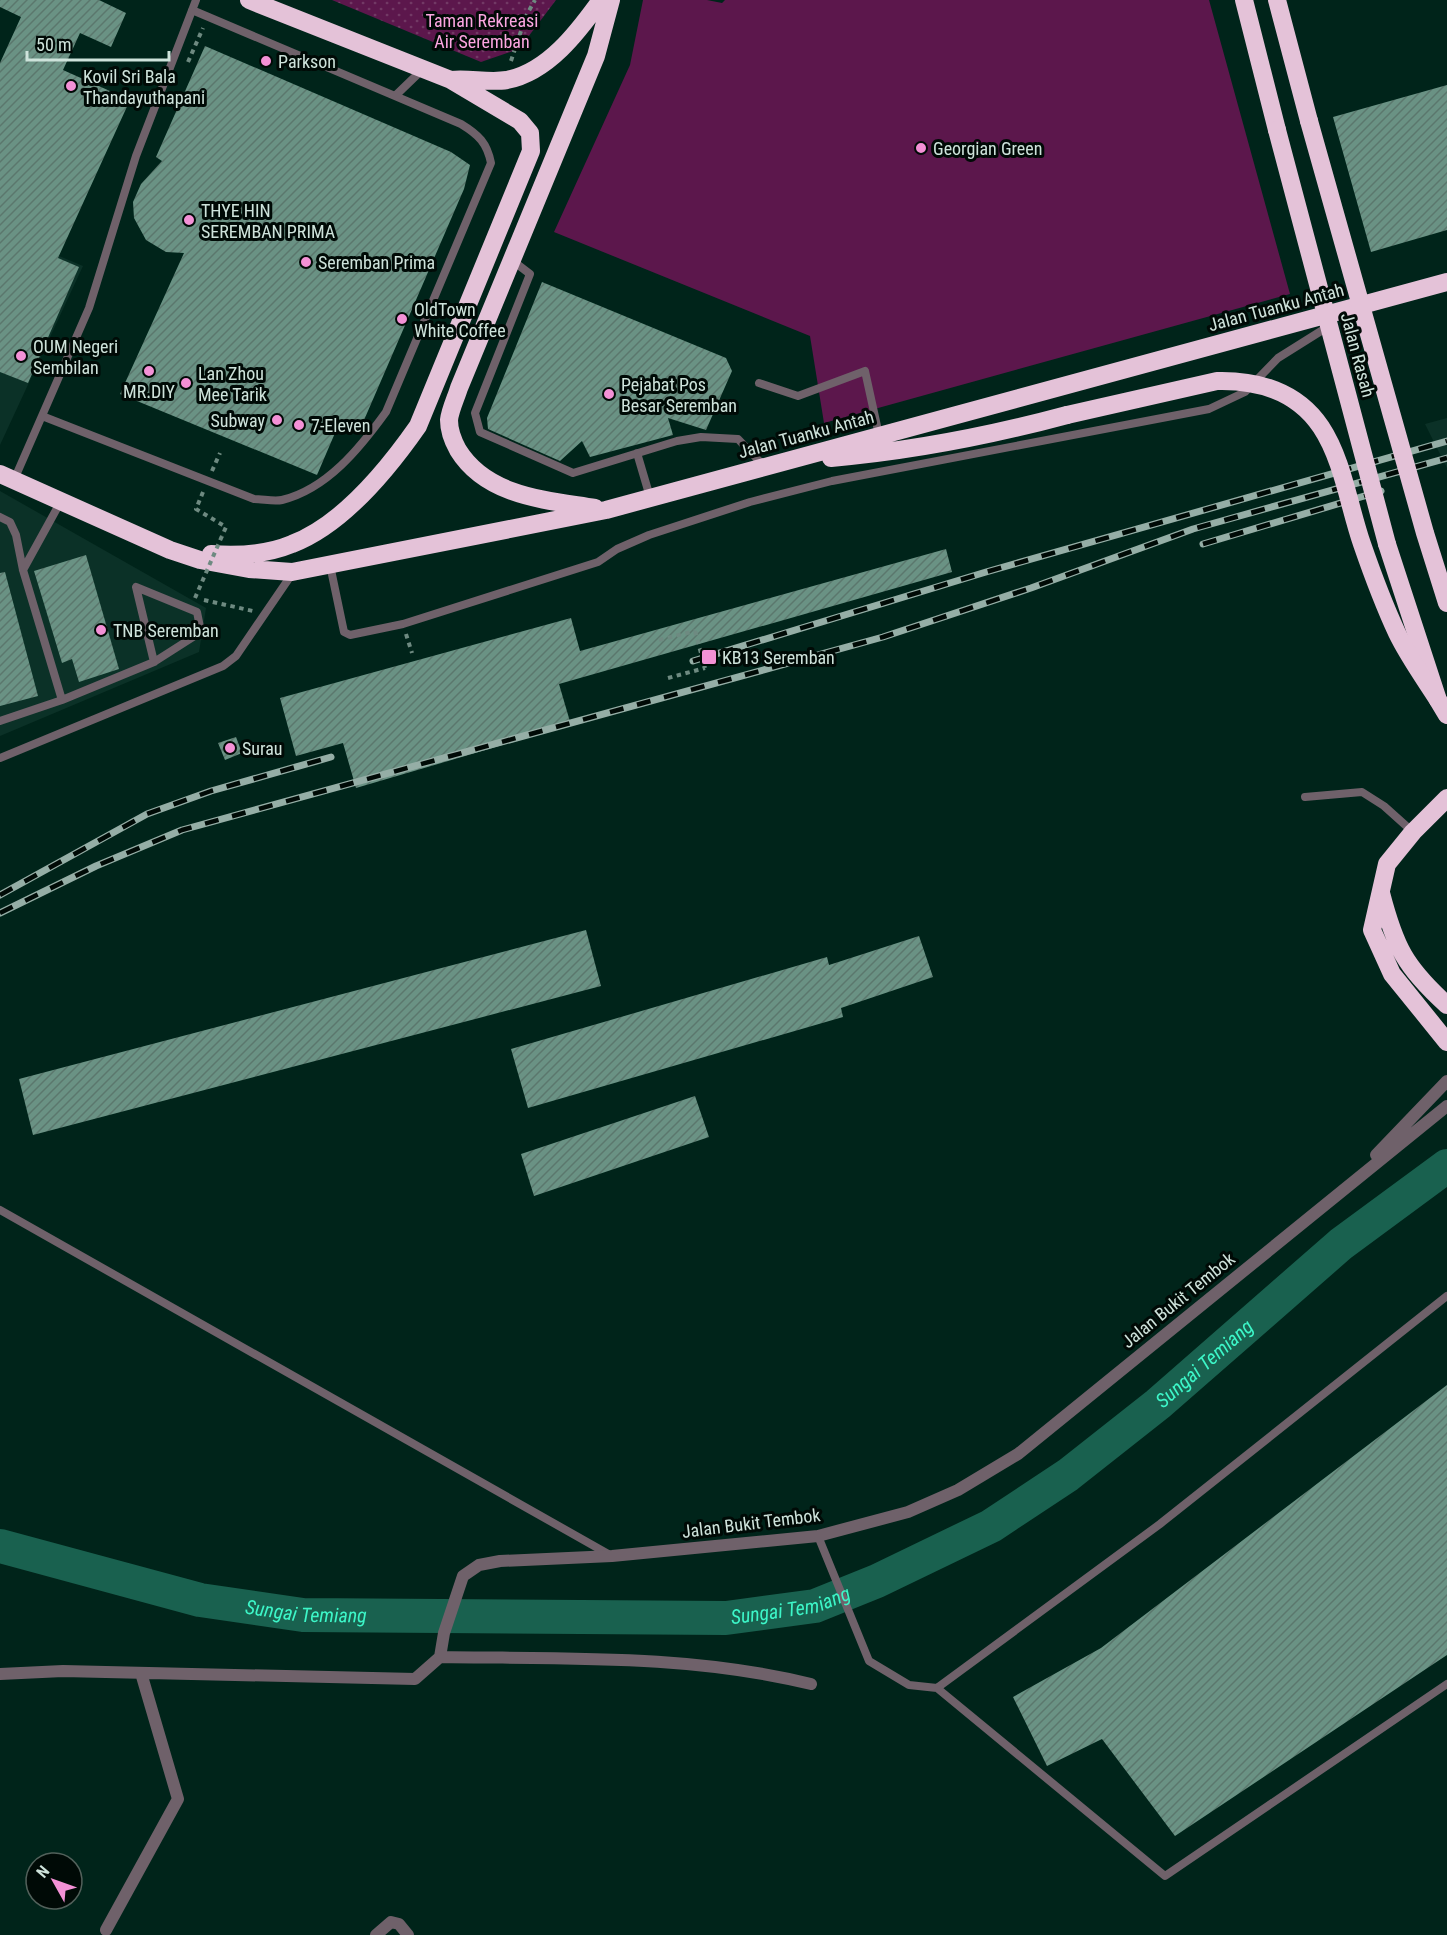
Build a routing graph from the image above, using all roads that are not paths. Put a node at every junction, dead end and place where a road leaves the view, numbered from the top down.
1 (196, 0) edge
2 (249, 0) edge
3 (602, 0) edge
4 (611, 0) edge
5 (1244, 0) edge
6 (1276, 0) edge
7 (192, 10) junction
8 (424, 68) junction
9 (451, 80) junction
10 (395, 96) junction
11 (513, 261) junction
12 (1447, 282) edge
13 (1381, 300) junction
14 (759, 383) dead end
15 (42, 416) junction
16 (879, 436) junction
17 (637, 453) junction
18 (774, 465) junction
19 (7, 477) edge
20 (650, 497) junction
21 (61, 501) junction
22 (606, 510) junction
23 (0, 517) edge
24 (170, 550) junction
25 (330, 565) junction
26 (23, 570) junction
27 (292, 572) junction
28 (1447, 603) edge
29 (154, 662) junction
30 (62, 700) junction
31 (1442, 707) edge
32 (0, 721) edge
33 (0, 758) edge
34 (1305, 797) dead end
35 (1447, 798) edge
36 (1413, 832) junction
37 (1379, 889) junction
38 (1447, 1005) edge
39 (1447, 1042) edge
40 (1447, 1081) edge
41 (1447, 1106) edge
42 (1345, 1189) junction
43 (0, 1210) edge
44 (1447, 1296) edge
45 (818, 1536) junction
46 (612, 1556) junction
47 (440, 1657) junction
48 (141, 1673) junction
49 (0, 1674) edge
50 (811, 1684) dead end
51 (1447, 1684) edge
52 (937, 1688) junction
53 (106, 1930) dead end
54 (376, 1935) edge
55 (408, 1935) edge

1 - 7 lane
2 - 8 highway
3 - 9 highway
4 - 11 highway
5 - 31 highway, Jalan Rasah, bridge
6 - 28 highway, Jalan Rasah, bridge
7 - 10 lane
7 - 15 lane
8 - 9 highway
8 - 10 lane
9 - 24 highway
10 - 15 lane
11 - 17 lane
11 - 22 highway
12 - 13 highway, Jalan Tuanku Antah
13 - 16 highway, Jalan Tuanku Antah
13 - 25 lane
14 - 16 lane
15 - 19 lane
16 - 18 highway, Jalan Tuanku Antah
17 - 18 lane
17 - 20 lane
18 - 20 highway, Jalan Tuanku Antah
18 - 31 highway, bridge
19 - 21 highway
20 - 22 highway, Jalan Tuanku Antah
21 - 24 highway
21 - 26 lane
22 - 25 highway, Jalan Tuanku Antah
23 - 26 lane
24 - 27 highway, Jalan Tuanku Antah
25 - 27 highway, Jalan Tuanku Antah
26 - 30 lane
27 - 33 lane
29 - 29 lane
29 - 30 lane
30 - 32 lane
34 - 36 lane
35 - 36 highway
36 - 37 highway
37 - 38 highway
37 - 39 highway
40 - 42 street, Jalan Bukit Tembok
41 - 42 street, Jalan Bukit Tembok
42 - 45 street, Jalan Bukit Tembok
43 - 46 lane
44 - 52 lane
45 - 46 street, Jalan Bukit Tembok
45 - 52 lane
46 - 47 street, Jalan Bukit Tembok
47 - 48 street
47 - 50 street
48 - 49 street
48 - 53 street
51 - 52 lane
54 - 55 street

